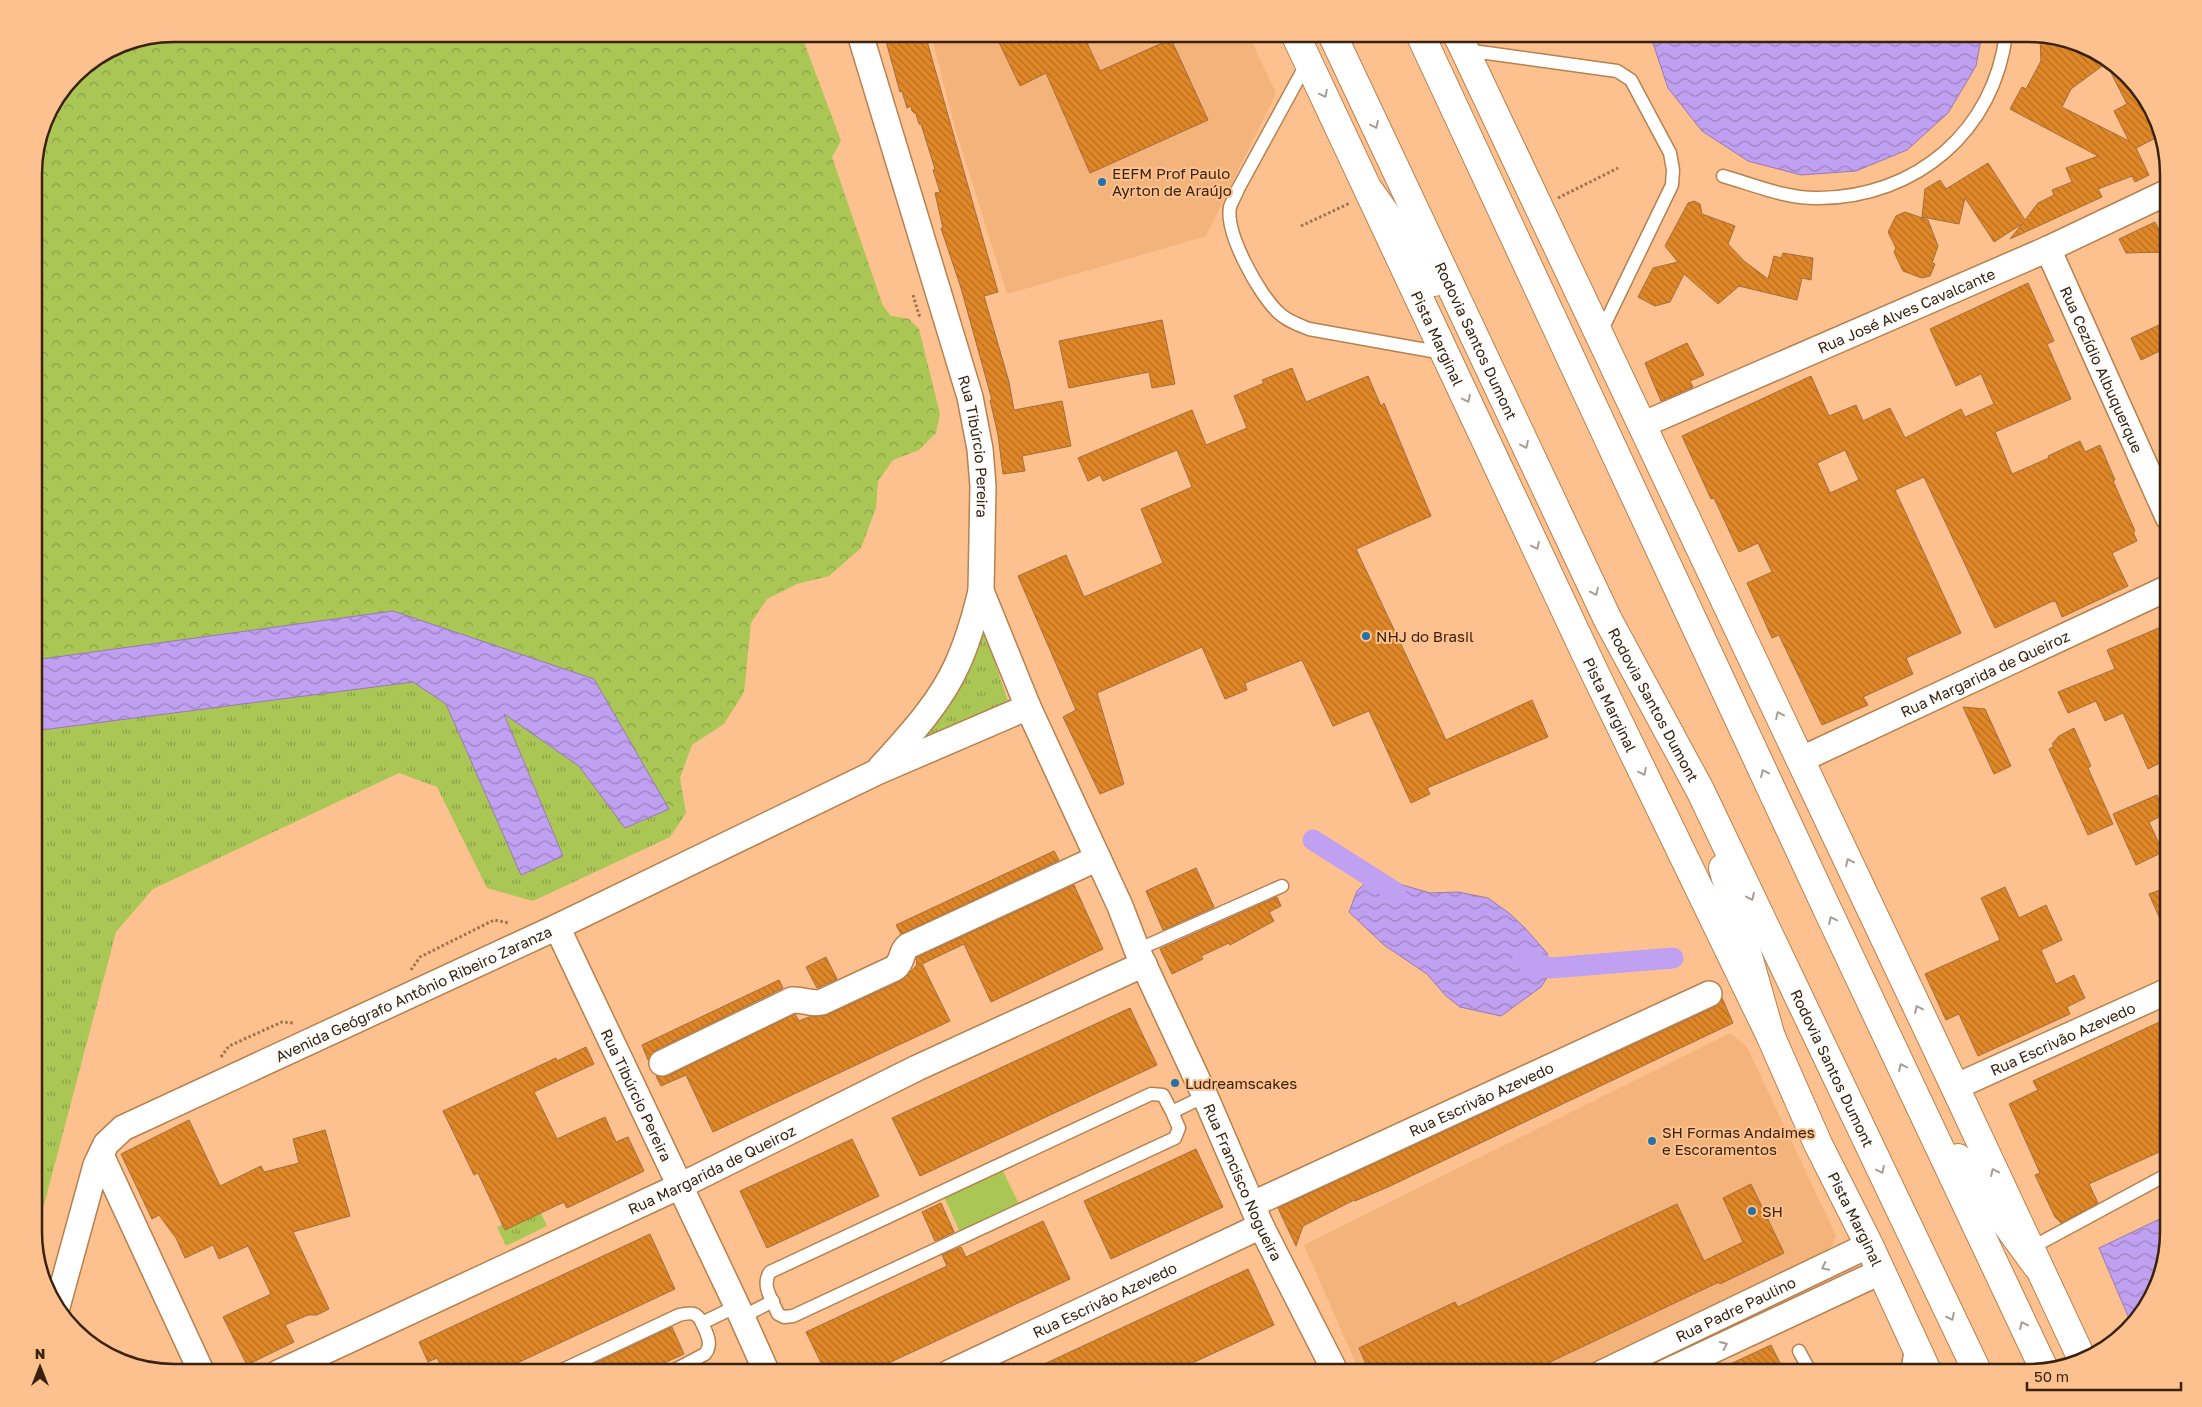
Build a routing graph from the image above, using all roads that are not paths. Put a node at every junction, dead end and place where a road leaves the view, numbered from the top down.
1 (862, 42) edge
2 (1299, 42) edge
3 (1336, 42) edge
4 (1424, 42) edge
5 (1460, 42) edge
6 (1474, 42) edge
7 (2005, 42) edge
8 (1308, 61) junction
9 (1723, 176) dead end
10 (2160, 196) edge
11 (1362, 197) junction
12 (2048, 249) junction
13 (1599, 336) junction
14 (1475, 338) junction
15 (1446, 353) junction
16 (1642, 425) junction
17 (2160, 499) edge
18 (981, 591) junction
19 (2160, 592) edge
20 (1028, 706) junction
21 (1800, 760) junction
22 (877, 772) junction
23 (1700, 790) junction
24 (1096, 855) junction
25 (1282, 886) dead end
26 (557, 927) junction
27 (1140, 957) junction
28 (1709, 994) dead end
29 (2160, 995) edge
30 (1771, 1036) junction
31 (662, 1063) dead end
32 (1955, 1087) junction
33 (1205, 1096) junction
34 (1920, 1106) junction
35 (1172, 1112) junction
36 (101, 1155) junction
37 (2160, 1179) edge
38 (680, 1186) junction
39 (1257, 1215) junction
40 (1868, 1246) junction
41 (2033, 1258) junction
42 (1880, 1272) junction
43 (60, 1297) edge
44 (773, 1302) junction
45 (739, 1311) junction
46 (702, 1324) junction
47 (1913, 1341) junction
48 (1799, 1351) dead end
49 (2079, 1354) edge
50 (2041, 1363) edge
51 (198, 1364) edge
52 (297, 1364) edge
53 (575, 1364) edge
54 (688, 1364) edge
55 (763, 1364) edge
56 (967, 1364) edge
57 (1332, 1364) edge
58 (1621, 1364) edge
59 (1683, 1364) edge
60 (1806, 1364) edge
61 (1909, 1364) edge
62 (1924, 1364) edge
63 (1974, 1364) edge

1 - 18 street, Rua Tibúrcio Pereira
2 - 8 main road, Pista Marginal
3 -> 14 main road, Rodovia Santos Dumont
34 -> 4 main road
5 - 13 main road
6 - 13 lane
7 - 9 lane
8 -> 11 main road, Pista Marginal
8 - 15 lane
10 - 12 street, Rua José Alves Cavalcante
11 - 14 main road
11 - 15 main road, Pista Marginal
12 - 16 street, Rua José Alves Cavalcante
12 - 17 street, Rua Cezídio Albuquerque
13 - 16 main road
14 -> 23 main road, Rodovia Santos Dumont
15 -> 30 main road, Pista Marginal
21 -> 16 main road
18 - 20 street, Rua Tibúrcio Pereira
18 - 22 street, Avenida Geógrafo Antônio Ribeiro Zaranza
19 - 21 street, Rua Margarida de Queiroz
20 - 22 street, Avenida Geógrafo Antônio Ribeiro Zaranza
20 - 24 street, Rua Tibúrcio Pereira
32 -> 21 main road
22 - 26 street, Avenida Geógrafo Antônio Ribeiro Zaranza
23 - 30 main road
23 -> 63 main road, Rodovia Santos Dumont
24 - 27 street, Rua Francisco Nogueira
24 - 31 street
25 - 27 lane
26 - 36 street, Avenida Geógrafo Antônio Ribeiro Zaranza
26 - 38 street, Rua Tibúrcio Pereira
27 - 33 street, Rua Francisco Nogueira
27 - 38 street, Rua Margarida de Queiroz
28 - 39 street, Rua Escrivão Azevedo
29 - 32 street, Rua Escrivão Azevedo
30 - 40 main road, Pista Marginal
41 -> 32 main road
33 - 35 lane
33 - 39 street, Rua Francisco Nogueira
34 - 41 main road
50 -> 34 main road
35 - 44 lane
35 - 44 lane
36 - 43 street, Avenida Geógrafo Antônio Ribeiro Zaranza
36 - 51 street
37 - 41 lane
38 - 45 street, Rua Tibúrcio Pereira
38 - 52 street, Rua Margarida de Queiroz
39 - 56 street, Rua Escrivão Azevedo
39 - 57 street, Rua Francisco Nogueira
40 - 42 main road, Pista Marginal
40 -> 58 street, Rua Padre Paulino
41 - 49 main road
42 - 47 main road, Pista Marginal
59 -> 42 street, Rua Padre Paulino
44 - 45 lane
45 - 46 lane
45 - 55 street, Rua Tibúrcio Pereira
46 - 53 lane
46 - 54 lane
47 - 61 lane
47 - 62 main road, Pista Marginal
48 - 60 lane

